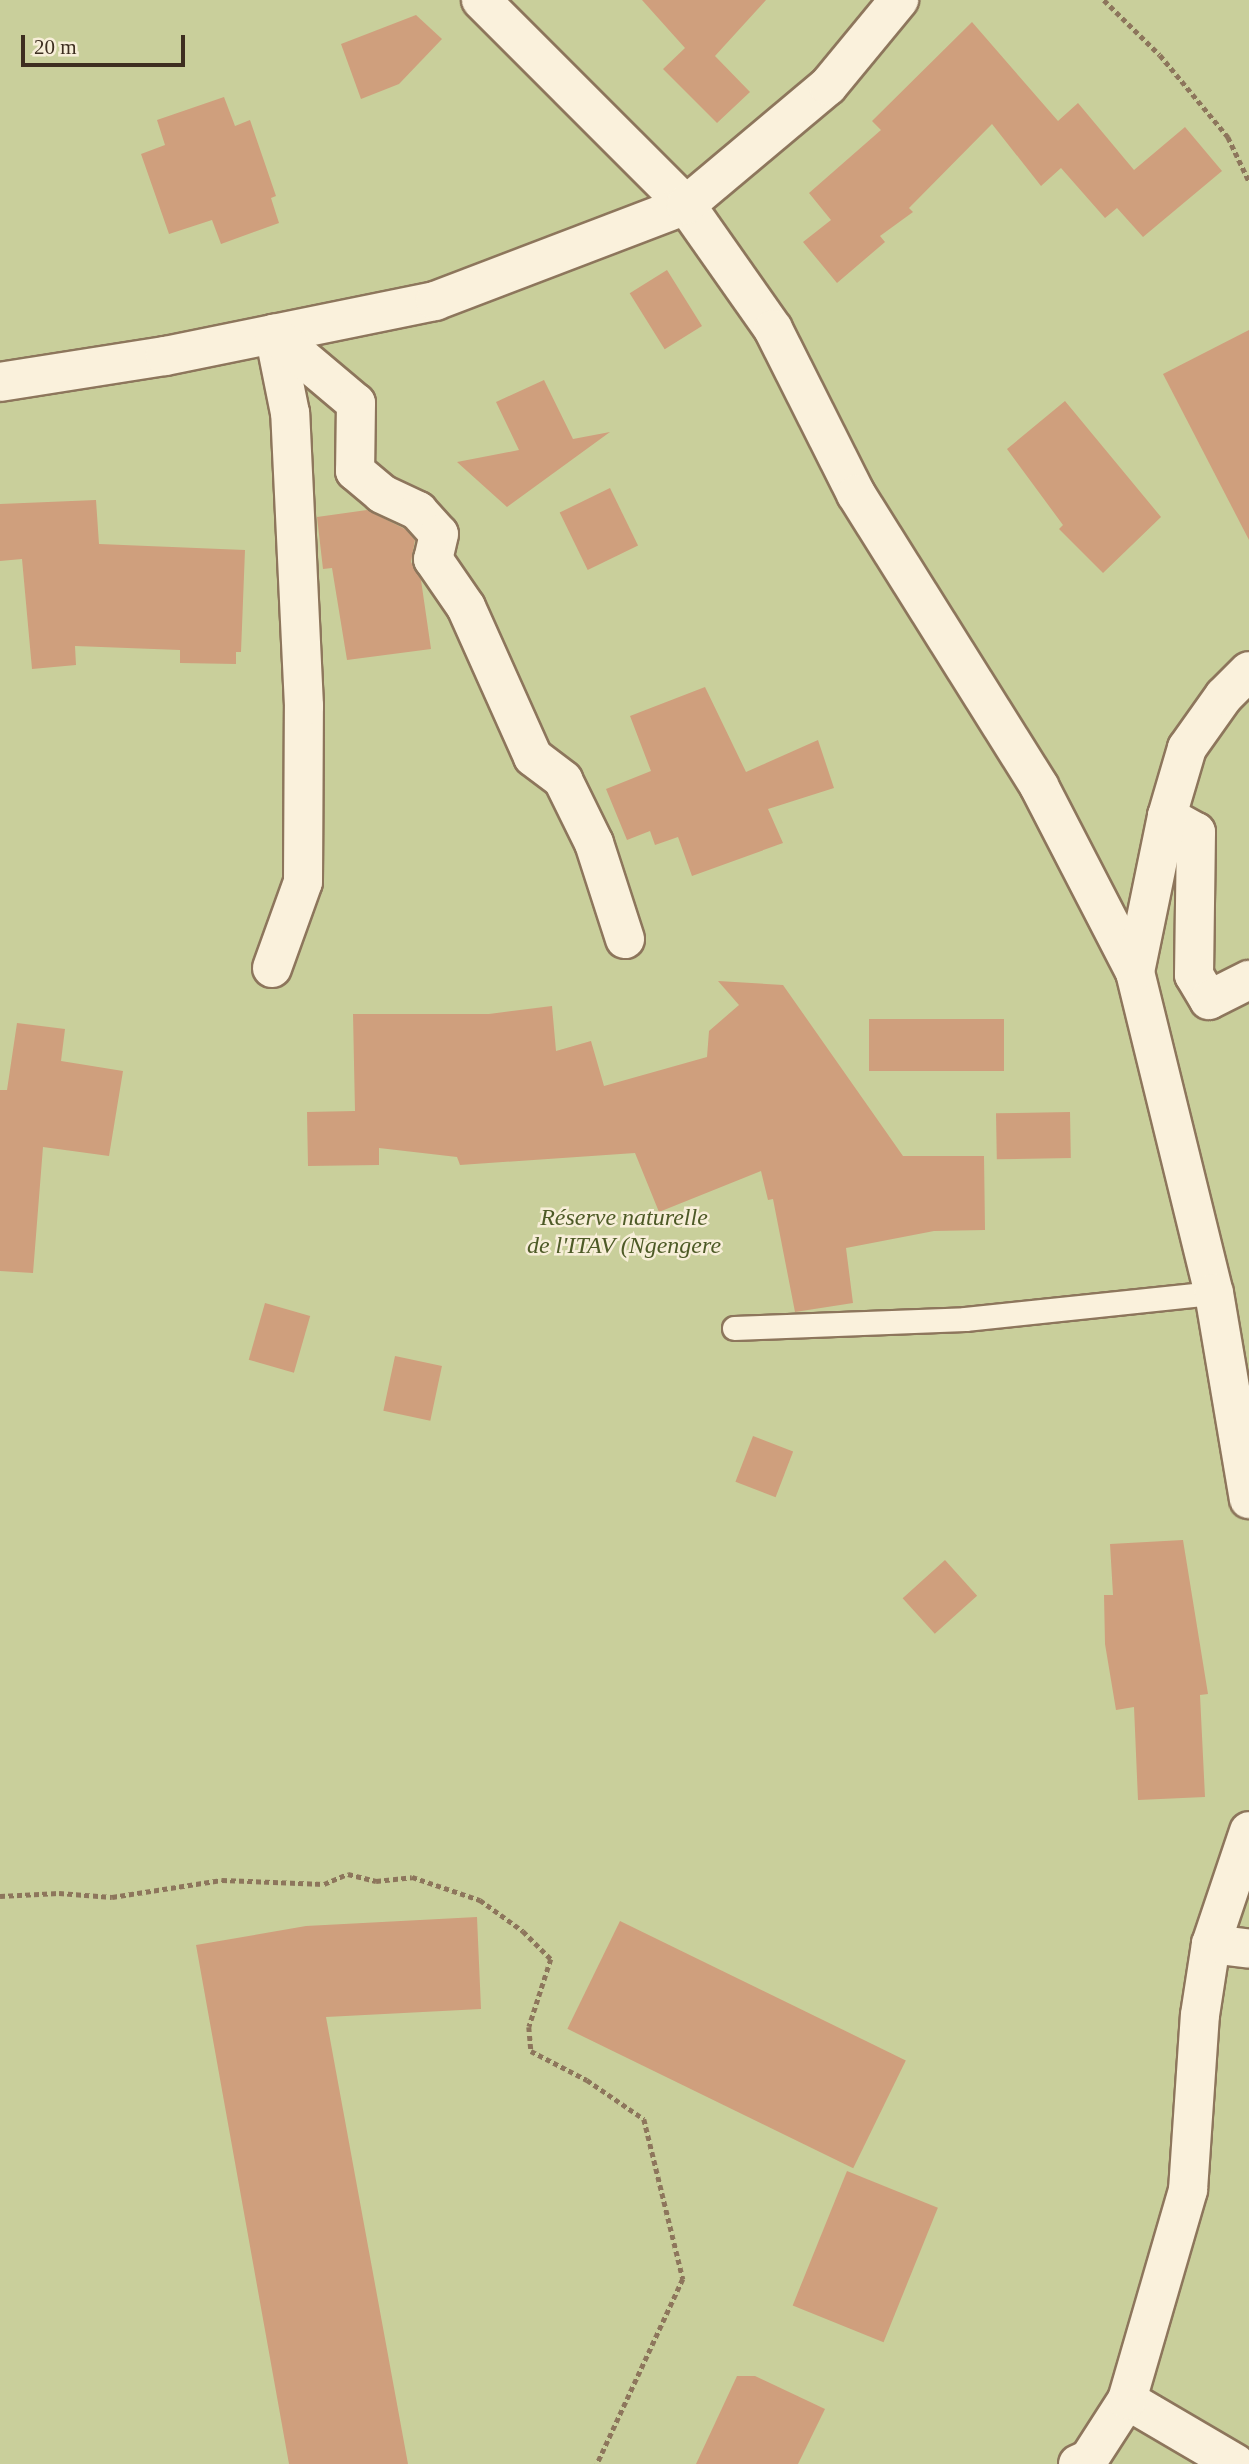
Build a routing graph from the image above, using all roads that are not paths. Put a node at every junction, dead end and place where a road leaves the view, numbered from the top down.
1 (481, 0) edge
2 (899, 0) edge
3 (686, 205) junction
4 (274, 334) junction
5 (0, 382) edge
6 (1249, 671) edge
7 (1167, 816) junction
8 (625, 939) dead end
9 (272, 968) dead end
10 (1135, 972) junction
11 (1249, 980) edge
12 (1214, 1293) junction
13 (734, 1328) dead end
14 (1249, 1499) edge
15 (1249, 1831) edge
16 (1211, 1944) junction
17 (1249, 1950) edge
18 (1127, 2400) junction
19 (1078, 2464) edge
20 (1236, 2464) edge

1 - 3 street
2 - 3 street
3 - 4 street
3 - 10 street
4 - 5 street
4 - 8 street
4 - 9 street
6 - 7 street
7 - 10 street
7 - 11 street
10 - 12 street
12 - 13 lane
12 - 14 street
15 - 16 street
16 - 17 street
16 - 18 street
18 - 19 street
18 - 20 street

